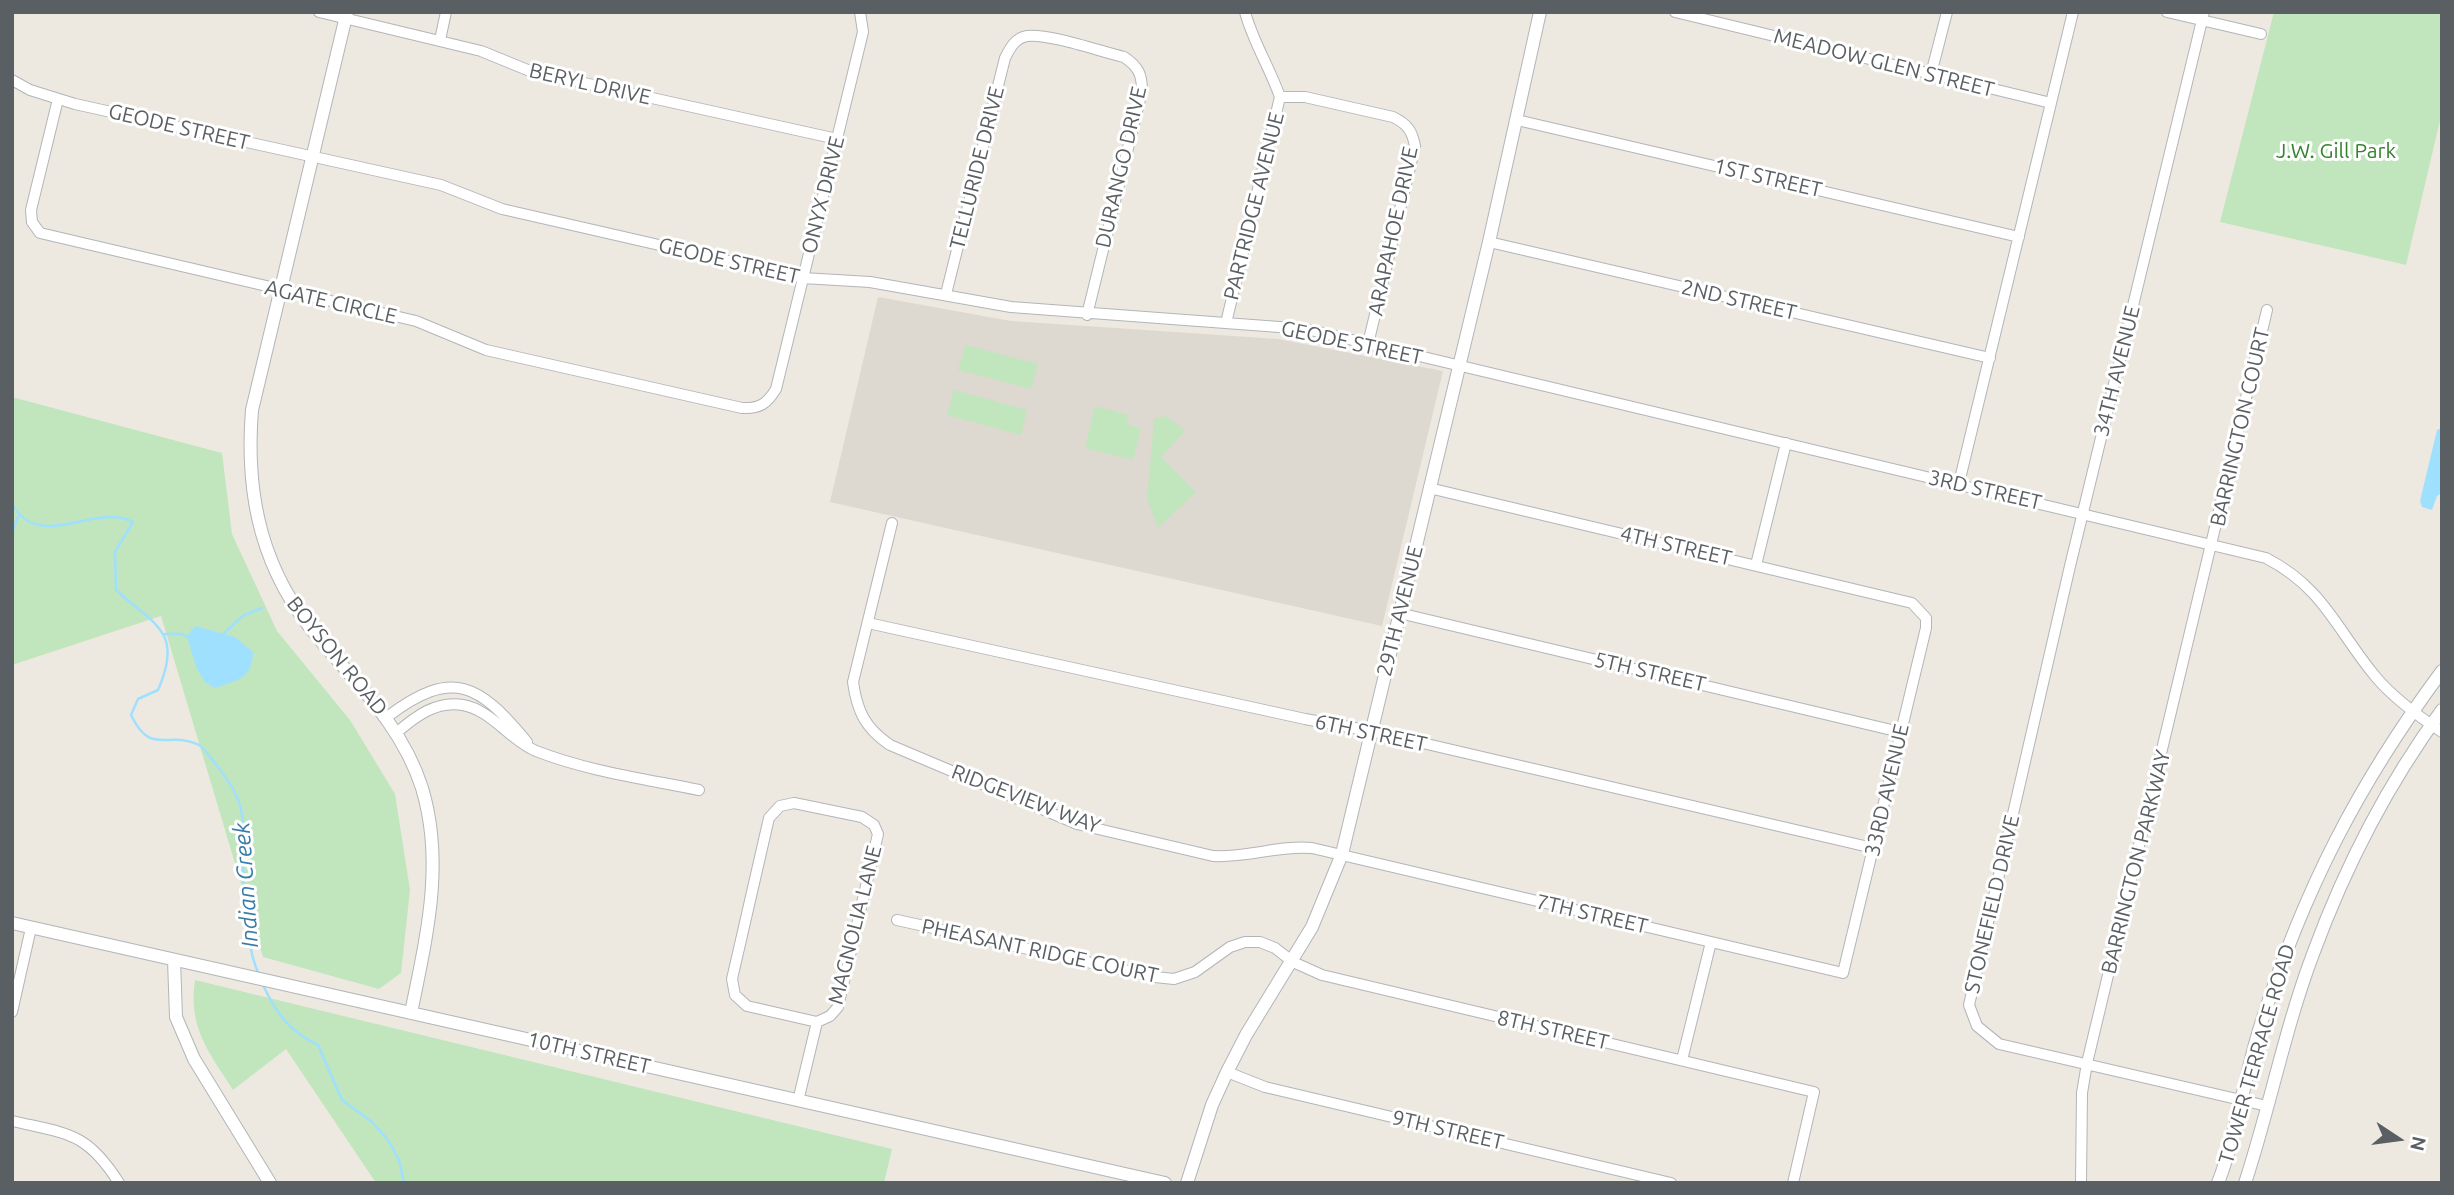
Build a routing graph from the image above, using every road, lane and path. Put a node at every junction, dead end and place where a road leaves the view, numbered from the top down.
1 (319, 12) edge
2 (446, 12) edge
3 (860, 12) edge
4 (1245, 12) edge
5 (1540, 12) edge
6 (1675, 12) edge
7 (1947, 12) edge
8 (2073, 12) edge
9 (2168, 12) edge
10 (346, 16) edge
11 (2203, 16) edge
12 (2261, 34) dead end
13 (439, 40) junction
14 (1013, 43) joint
15 (1931, 74) junction
16 (12, 80) edge
17 (1280, 97) junction
18 (58, 99) junction
19 (2051, 103) junction
20 (1517, 120) junction
21 (837, 139) junction
22 (312, 157) junction
23 (2019, 237) junction
24 (1489, 242) junction
25 (803, 278) junction
26 (279, 291) junction
27 (946, 294) junction
28 (2267, 310) dead end
29 (1087, 315) junction
30 (1226, 323) junction
31 (1368, 344) junction
32 (1990, 358) junction
33 (1459, 366) junction
34 (755, 408) joint
35 (1786, 443) junction
36 (1959, 484) junction
37 (1429, 488) junction
38 (2082, 513) junction
39 (892, 523) dead end
40 (2213, 544) junction
41 (1756, 565) junction
42 (2070, 566) joint
43 (1921, 609) joint
44 (1399, 612) junction
45 (868, 623) junction
46 (2442, 671) edge
47 (2442, 710) edge
48 (2413, 711) junction
49 (387, 718) junction
50 (2436, 728) edge
51 (1371, 731) junction
52 (1900, 732) junction
53 (396, 733) junction
54 (534, 750) junction
55 (699, 790) dead end
56 (1873, 848) junction
57 (1342, 854) junction
58 (897, 920) dead end
59 (12, 923) edge
60 (31, 928) junction
61 (1711, 942) junction
62 (174, 960) junction
63 (1293, 962) junction
64 (1843, 973) joint
65 (12, 1012) edge
66 (411, 1013) junction
67 (817, 1022) junction
68 (1682, 1060) junction
69 (2087, 1063) junction
70 (1227, 1072) junction
71 (2242, 1100) junction
72 (798, 1101) junction
73 (2267, 1106) junction
74 (12, 1121) edge
75 (119, 1183) edge
76 (270, 1183) edge
77 (1165, 1183) edge
78 (1187, 1183) edge
79 (1671, 1183) edge
80 (1793, 1183) edge
81 (2081, 1183) edge
82 (2218, 1183) edge
83 (2245, 1183) edge

1 - 10 street, BERYL DRIVE
2 - 13 street
3 - 21 street, ONYX DRIVE
4 - 17 street, PARTRIDGE AVENUE
5 - 20 street, 29TH AVENUE
6 - 15 street, MEADOW GLEN STREET
7 - 15 street
8 - 19 street
9 - 11 street
10 - 13 street, BERYL DRIVE
10 - 22 street, BOYSON ROAD
11 - 12 street
11 - 38 street, 34TH AVENUE
13 - 21 street, BERYL DRIVE
14 - 27 street, TELLURIDE DRIVE
14 - 29 street, DURANGO DRIVE
15 - 19 street, MEADOW GLEN STREET
16 - 18 street, GEODE STREET
17 - 30 street, PARTRIDGE AVENUE
17 - 31 street, ARAPAHOE DRIVE
18 - 22 street, GEODE STREET
18 - 26 street, AGATE CIRCLE
19 - 23 street
20 - 23 street, 1ST STREET
20 - 24 street, 29TH AVENUE
21 - 25 street, ONYX DRIVE
22 - 25 street, GEODE STREET
22 - 26 street, BOYSON ROAD
23 - 32 street
24 - 32 street, 2ND STREET
24 - 33 street, 29TH AVENUE
25 - 27 street, GEODE STREET
25 - 34 street, ONYX DRIVE
26 - 34 street, AGATE CIRCLE
26 - 49 street, BOYSON ROAD
27 - 29 street, GEODE STREET
28 - 40 street, BARRINGTON COURT
29 - 30 street, GEODE STREET
30 - 31 street, GEODE STREET
31 - 33 street, GEODE STREET
32 - 36 street
33 - 35 street, 3RD STREET
33 - 37 street, 29TH AVENUE
35 - 36 street, 3RD STREET
35 - 41 street
36 - 38 street, 3RD STREET
37 - 41 street, 4TH STREET
37 - 44 street, 29TH AVENUE
38 - 40 street, 3RD STREET
38 - 42 street, 34TH AVENUE
39 - 45 street, RIDGEVIEW WAY
40 - 48 street, 3RD STREET
40 - 69 street, BARRINGTON PARKWAY
41 - 43 street, 4TH STREET
42 - 69 street, STONEFIELD DRIVE
43 - 52 street, 33RD AVENUE
44 - 51 street, 29TH AVENUE
44 - 52 street, 5TH STREET
45 - 51 street, 6TH STREET
45 - 57 street, RIDGEVIEW WAY
46 - 48 street, TOWER TERRACE ROAD
47 - 50 street, TOWER TERRACE ROAD
48 - 50 street, 3RD STREET
48 - 71 street, TOWER TERRACE ROAD
49 - 53 street, BOYSON ROAD
49 - 54 street
50 - 73 street, TOWER TERRACE ROAD
51 - 56 street, 6TH STREET
51 - 57 street, 29TH AVENUE
52 - 56 street, 33RD AVENUE
53 - 54 street
53 - 66 street, BOYSON ROAD
54 - 55 street
56 - 64 street, 33RD AVENUE
57 - 61 street, 7TH STREET
57 - 63 street, 29TH AVENUE
58 - 63 street, PHEASANT RIDGE COURT
59 - 60 street, 10TH STREET
60 - 62 street, 10TH STREET
60 - 65 street
61 - 64 street, 7TH STREET
61 - 68 street
62 - 66 street, 10TH STREET
62 - 76 street
63 - 68 street, 8TH STREET
63 - 70 street, 29TH AVENUE
66 - 72 street, 10TH STREET
67 - 67 street, MAGNOLIA LANE
67 - 72 street, MAGNOLIA LANE
68 - 80 street, 8TH STREET
69 - 71 street, STONEFIELD DRIVE
69 - 81 street, BARRINGTON PARKWAY
70 - 78 street, 29TH AVENUE
70 - 79 street, 9TH STREET
71 - 73 street, STONEFIELD DRIVE
71 - 82 street, TOWER TERRACE ROAD
72 - 77 street, 10TH STREET
73 - 83 street, TOWER TERRACE ROAD
74 - 75 street

